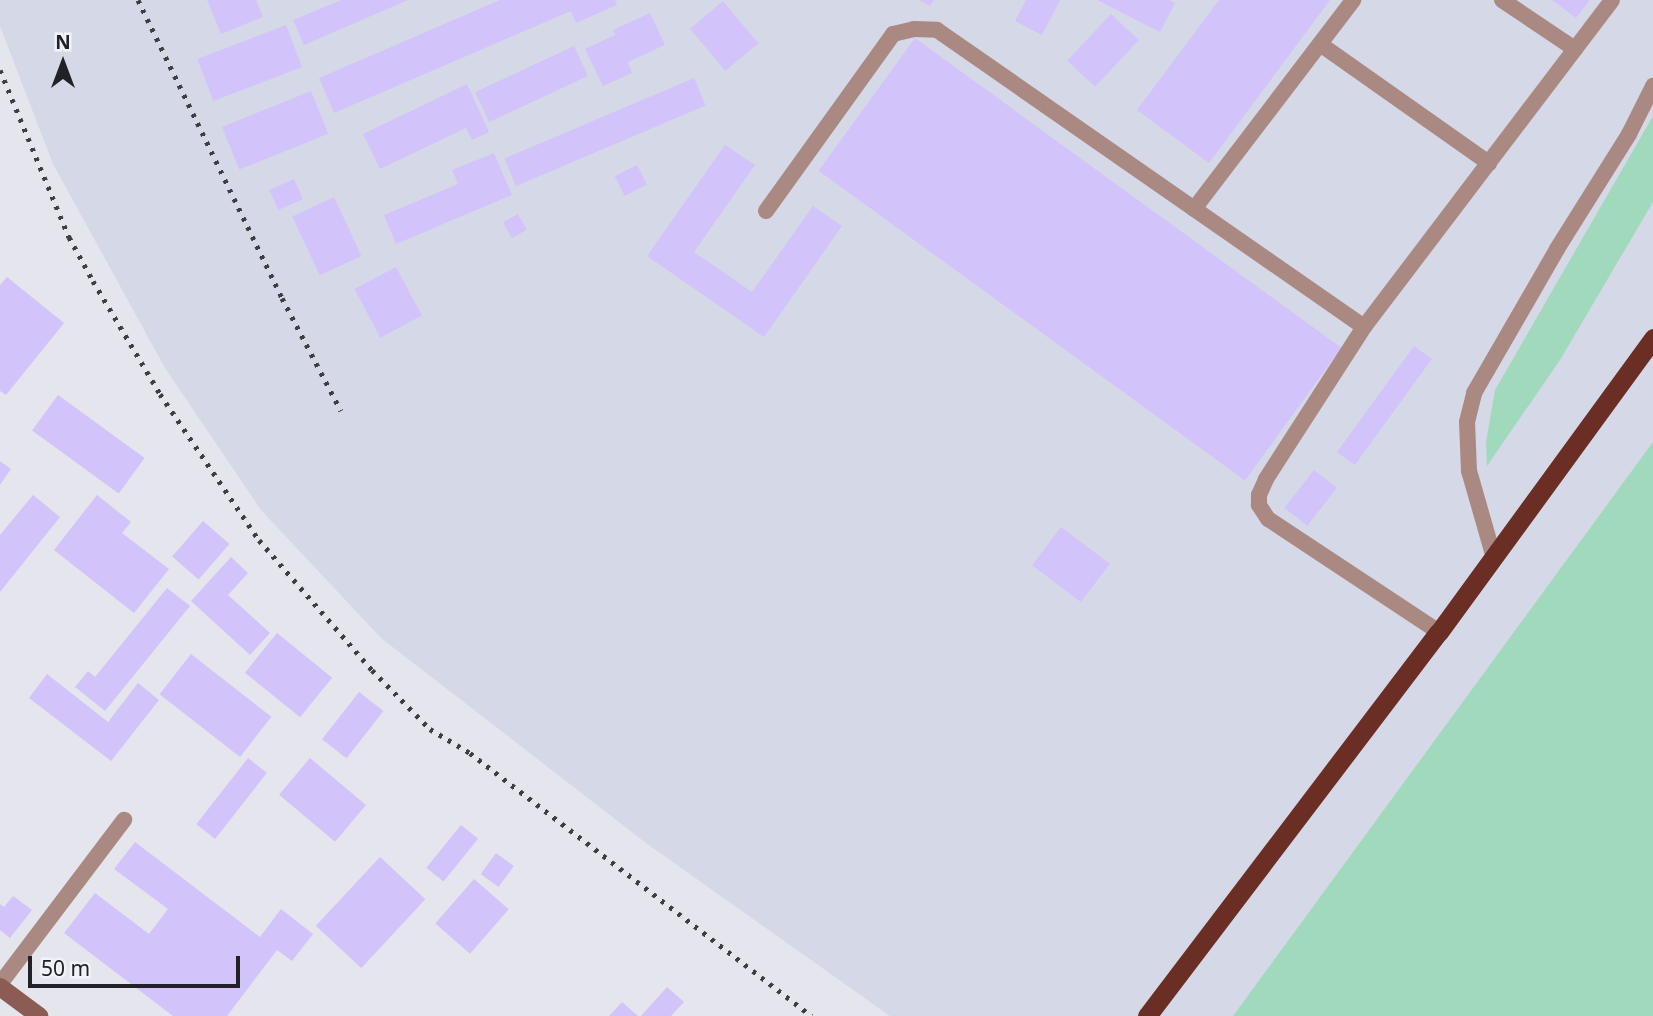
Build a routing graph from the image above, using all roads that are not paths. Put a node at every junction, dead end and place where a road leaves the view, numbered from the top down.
1 (1353, 0) edge
2 (1502, 0) edge
3 (1612, 0) edge
4 (1320, 44) junction
5 (1575, 49) junction
6 (1653, 86) edge
7 (1489, 163) junction
8 (1194, 209) junction
9 (766, 211) dead end
10 (1364, 327) junction
11 (1653, 338) edge
12 (1493, 558) junction
13 (1439, 632) junction
14 (124, 820) dead end
15 (0, 985) edge
16 (39, 1016) edge
17 (1147, 1016) edge

1 - 4 lane
2 - 5 lane
3 - 5 lane
4 - 7 lane
4 - 8 lane
5 - 7 lane
6 - 12 lane
7 - 10 lane
8 - 9 lane
8 - 10 lane
10 - 13 lane
11 - 12 highway
12 - 13 highway
13 - 17 highway
14 - 15 lane
15 - 16 main road

